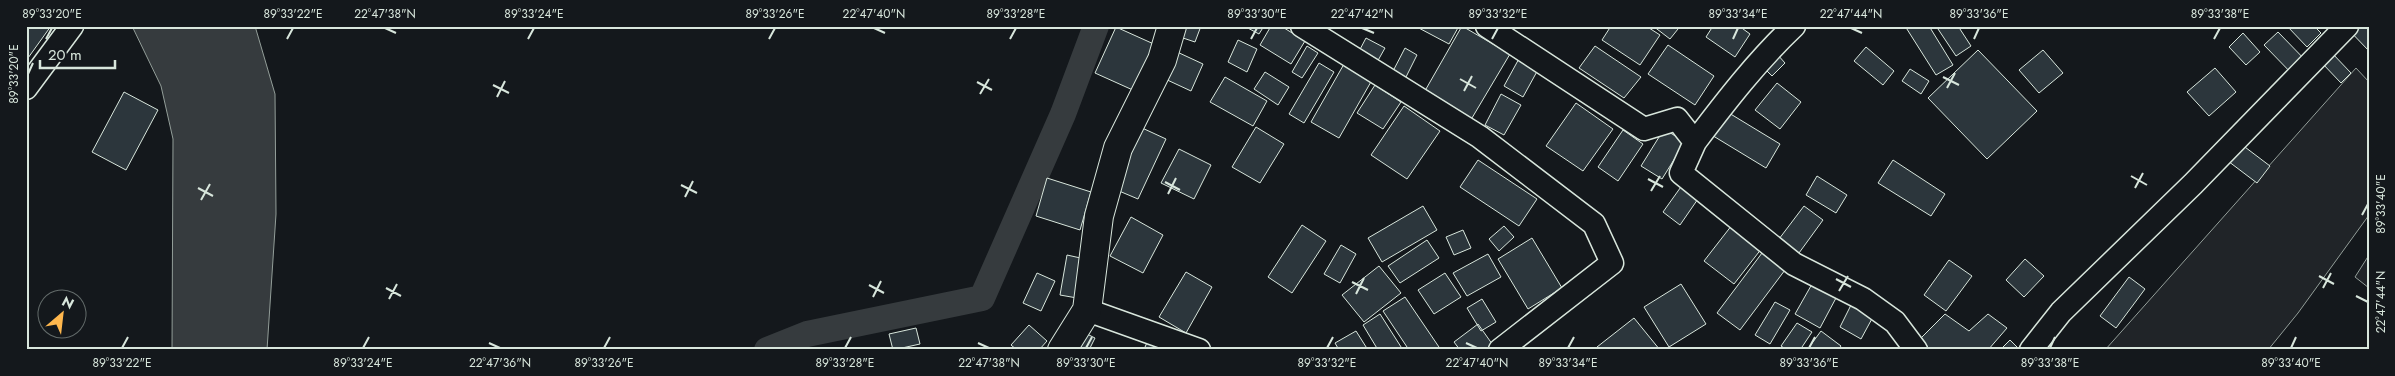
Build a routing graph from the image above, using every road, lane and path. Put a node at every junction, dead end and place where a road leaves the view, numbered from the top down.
1 (72, 26) edge
2 (1172, 26) edge
3 (1302, 26) edge
4 (1487, 26) edge
5 (1794, 26) edge
6 (2347, 26) edge
7 (26, 88) edge
8 (1695, 142) junction
9 (1086, 310) junction
10 (1062, 350) edge
11 (1199, 350) edge
12 (1500, 350) edge
13 (1916, 350) edge
14 (2031, 350) edge

1 - 7 street
2 - 9 street
3 - 12 street
4 - 8 street
5 - 8 street
6 - 14 street
8 - 13 street
9 - 10 street
9 - 11 street

